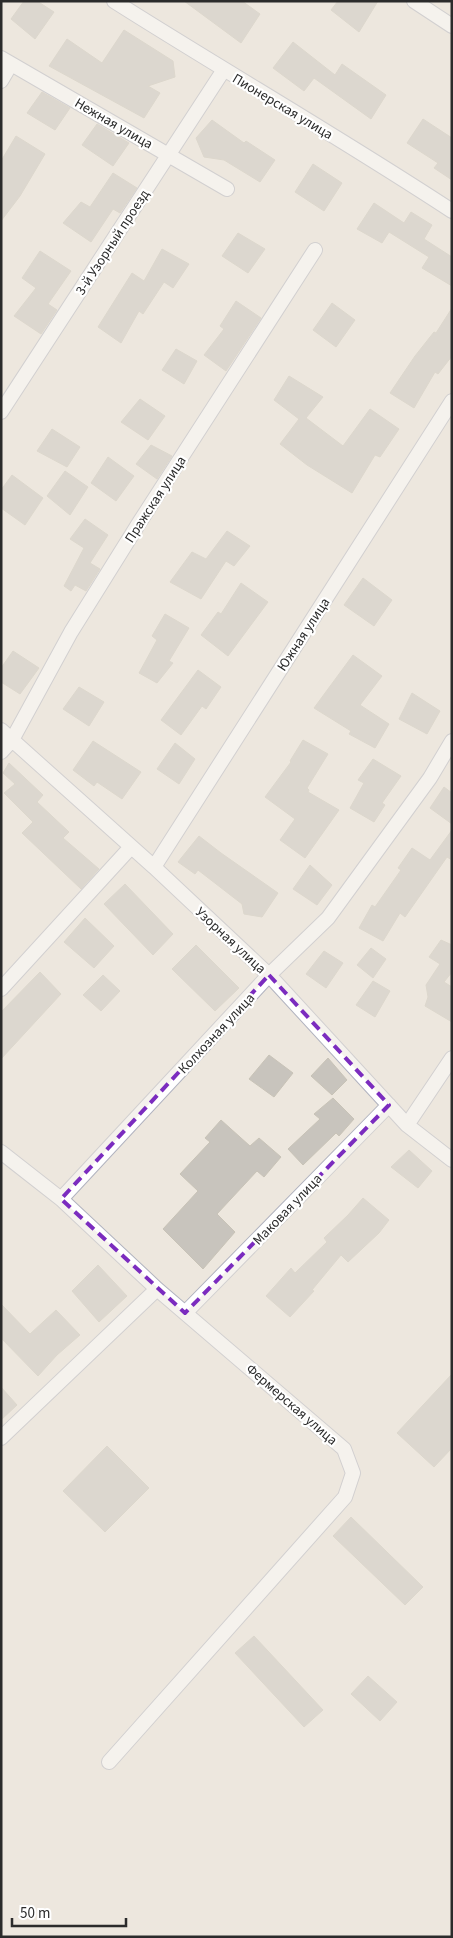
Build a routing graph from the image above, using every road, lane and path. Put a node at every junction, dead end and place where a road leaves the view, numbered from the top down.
1 (114, 1) edge
2 (414, 1) edge
3 (452, 26) edge
4 (6, 61) edge
5 (223, 70) junction
6 (1, 81) edge
7 (169, 154) junction
8 (227, 189) dead end
9 (452, 211) edge
10 (315, 250) dead end
11 (452, 401) edge
12 (1, 412) edge
13 (1, 730) edge
14 (12, 740) junction
15 (452, 741) edge
16 (1, 752) edge
17 (131, 847) junction
18 (154, 867) junction
19 (269, 975) junction
20 (1, 989) edge
21 (452, 1058) edge
22 (389, 1105) junction
23 (407, 1125) junction
24 (1, 1152) edge
25 (452, 1160) edge
26 (61, 1199) junction
27 (157, 1289) junction
28 (185, 1313) junction
29 (1, 1438) edge
30 (109, 1762) dead end

1 - 5 street, Пионерская улица
2 - 3 street
4 - 6 street
4 - 7 street, Нежная улица
5 - 7 street, 3-й Узорный проезд
5 - 9 street, Пионерская улица
7 - 8 street, Нежная улица
7 - 12 street, 3-й Узорный проезд
10 - 14 street, Пражская улица
11 - 18 street, Южная улица
13 - 14 street, Узорная улица
14 - 16 street, Пражская улица
14 - 17 street, Узорная улица
15 - 19 street, Колхозная улица
17 - 18 street, Узорная улица
17 - 20 street
18 - 19 street, Узорная улица
19 - 22 street, Узорная улица
19 - 26 street, Колхозная улица
21 - 23 street
22 - 23 street, Узорная улица
22 - 28 street, Маковая улица
23 - 25 street, Узорная улица
24 - 26 street, Фермерская улица
26 - 27 street, Фермерская улица
27 - 28 street, Фермерская улица
27 - 29 street
28 - 30 street, Фермерская улица

